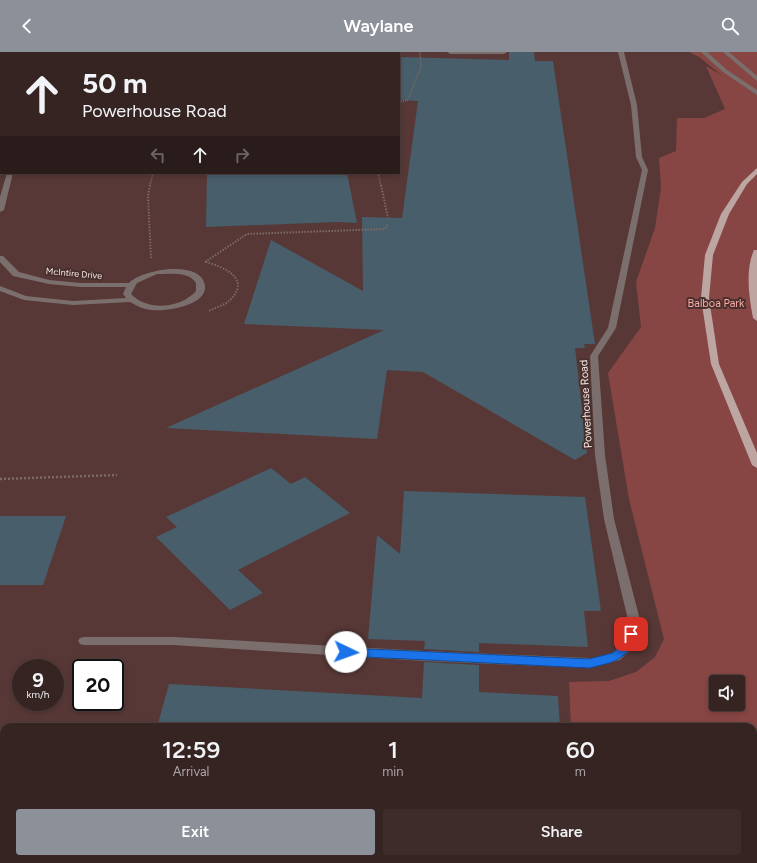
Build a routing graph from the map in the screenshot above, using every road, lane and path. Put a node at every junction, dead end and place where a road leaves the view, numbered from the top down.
1 (420, 52) edge
2 (450, 52) edge
3 (504, 52) edge
4 (621, 52) edge
5 (704, 52) edge
6 (726, 52) edge
7 (757, 79) edge
8 (757, 93) edge
9 (410, 97) dead end
10 (409, 100) dead end
11 (400, 102) edge
12 (757, 170) edge
13 (10, 174) edge
14 (153, 174) edge
15 (378, 174) edge
16 (0, 210) edge
17 (388, 218) dead end
18 (388, 224) dead end
19 (757, 252) edge
20 (0, 258) edge
21 (200, 261) dead end
22 (151, 264) dead end
23 (129, 286) junction
24 (0, 288) edge
25 (130, 300) junction
26 (757, 318) edge
27 (757, 465) edge
28 (117, 475) dead end
29 (0, 479) edge
30 (84, 641) dead end

1 - 9 path
2 - 3 street
4 - 30 street, Powerhouse Road
5 - 8 street
6 - 7 street
10 - 11 path
12 - 27 main road
13 - 16 street
14 - 22 path
15 - 17 path
18 - 21 path
19 - 26 main road
20 - 23 street, McIntire Drive
23 - 25 street
23 - 25 street
24 - 25 street
28 - 29 path

